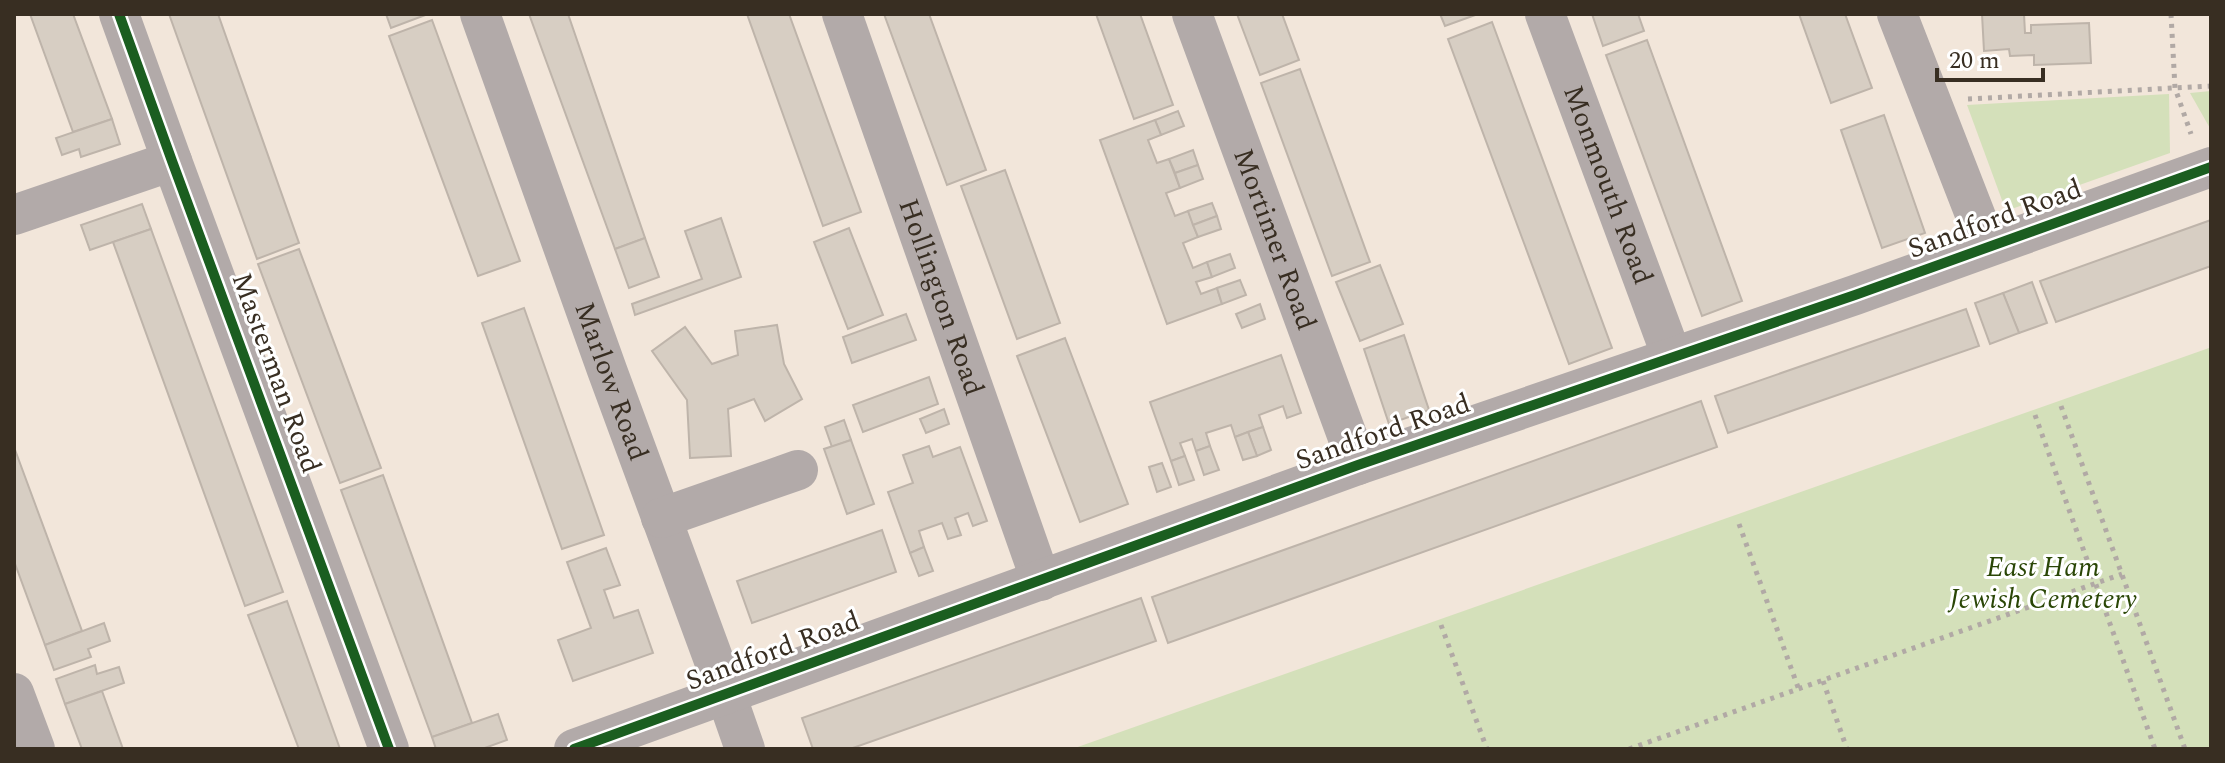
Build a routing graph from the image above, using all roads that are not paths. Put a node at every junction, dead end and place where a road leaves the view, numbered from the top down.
1 (119, 14) edge
2 (480, 14) edge
3 (842, 14) edge
4 (1192, 14) edge
5 (1545, 14) edge
6 (1897, 14) edge
7 (172, 161) junction
8 (2208, 168) edge
9 (14, 215) edge
10 (1985, 247) junction
11 (1672, 357) junction
12 (1358, 465) junction
13 (798, 470) dead end
14 (661, 518) junction
15 (1041, 581) junction
16 (14, 693) edge
17 (726, 694) junction
18 (35, 749) edge
19 (389, 749) edge
20 (574, 749) edge
21 (745, 749) edge

1 - 7 street, Masterman Road
2 - 14 street, Marlow Road
3 - 15 street, Hollington Road
4 - 12 street, Mortimer Road
5 - 11 street, Monmouth Road
6 - 10 street
7 - 9 street
7 - 19 street, Masterman Road
8 - 10 street, Sandford Road
10 - 11 street, Sandford Road
11 - 12 street, Sandford Road
12 - 15 street, Sandford Road
13 - 14 street
14 - 17 street, Marlow Road
15 - 17 street, Sandford Road
16 - 18 street
17 - 20 street, Sandford Road
17 - 21 street, Marlow Road

